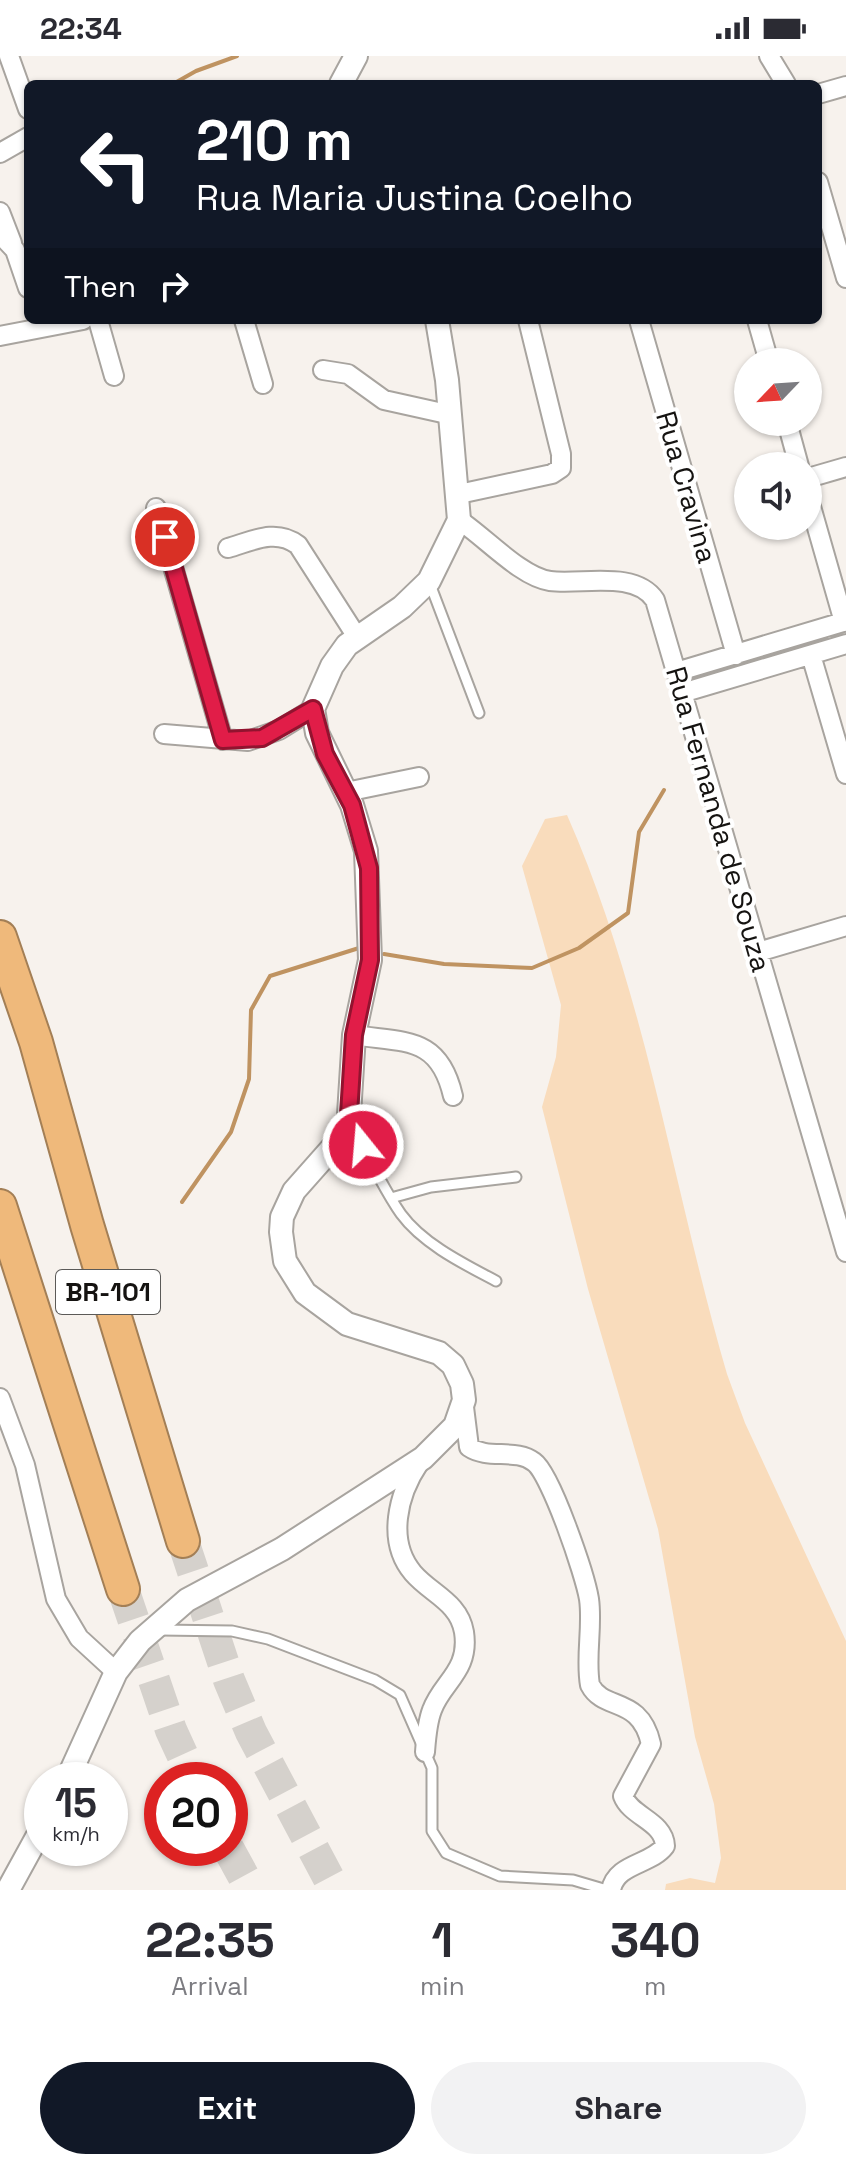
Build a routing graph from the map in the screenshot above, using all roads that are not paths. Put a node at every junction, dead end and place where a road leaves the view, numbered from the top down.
1 (9, 56) edge
2 (356, 56) edge
3 (769, 56) edge
4 (343, 80) edge
5 (784, 80) edge
6 (846, 86) edge
7 (822, 93) edge
8 (24, 98) edge
9 (24, 139) edge
10 (0, 153) edge
11 (822, 196) edge
12 (0, 212) edge
13 (0, 234) edge
14 (15, 250) junction
15 (24, 276) edge
16 (846, 278) edge
17 (99, 324) edge
18 (245, 324) edge
19 (438, 324) edge
20 (529, 324) edge
21 (640, 324) edge
22 (758, 324) edge
23 (40, 325) edge
24 (0, 336) edge
25 (765, 348) edge
26 (323, 370) dead end
27 (114, 376) dead end
28 (263, 384) dead end
29 (447, 414) junction
30 (846, 467) edge
31 (822, 474) edge
32 (459, 494) junction
33 (156, 508) dead end
34 (459, 520) junction
35 (821, 540) edge
36 (228, 548) dead end
37 (429, 581) junction
38 (845, 621) edge
39 (357, 637) junction
40 (846, 644) edge
41 (736, 655) junction
42 (811, 655) junction
43 (676, 672) junction
44 (682, 693) junction
45 (313, 709) junction
46 (479, 713) dead end
47 (164, 734) dead end
48 (223, 740) junction
49 (846, 774) edge
50 (419, 777) dead end
51 (346, 792) junction
52 (846, 926) edge
53 (0, 937) edge
54 (758, 952) junction
55 (354, 1035) junction
56 (453, 1096) dead end
57 (348, 1130) junction
58 (516, 1177) dead end
59 (391, 1198) junction
60 (0, 1206) edge
61 (846, 1252) edge
62 (496, 1281) dead end
63 (0, 1398) edge
64 (464, 1400) junction
65 (423, 1458) junction
66 (183, 1541) tunnel mouth
67 (123, 1589) tunnel mouth
68 (151, 1630) junction
69 (116, 1672) junction
70 (425, 1752) junction
71 (75, 1762) edge
72 (24, 1861) edge
73 (8, 1890) edge
74 (609, 1890) edge

1 - 8 street
2 - 4 street
3 - 5 street
6 - 7 street
9 - 10 street
11 - 16 street
12 - 14 street
13 - 14 street
14 - 15 street
17 - 27 street
18 - 28 street
19 - 29 street
20 - 32 street
21 - 41 street, Rua Cravina
22 - 25 street
23 - 24 street
26 - 29 street
29 - 32 street
30 - 31 street
32 - 34 street
33 - 48 street
34 - 37 street
34 - 43 street, Rua Fernanda de Souza
35 - 38 street
36 - 39 street
37 - 39 street
37 - 46 lane
38 - 41 street
39 - 45 street
40 - 42 street
41 - 43 street
42 - 44 street
42 - 49 street
43 - 44 street, Rua Fernanda de Souza
44 - 54 street, Rua Fernanda de Souza
45 - 48 street
45 - 51 street
47 - 48 street
50 - 51 street
51 - 55 street
52 - 54 street
53 - 66 highway, BR-101
54 - 61 street, Rua Fernanda de Souza
55 - 56 street
55 - 57 street
57 - 59 lane
57 - 64 street
58 - 59 lane
59 - 62 lane
60 - 67 highway, BR-101
63 - 69 street
64 - 65 street
64 - 74 street
65 - 68 street
65 - 70 street
68 - 69 street
68 - 70 lane
69 - 71 street
70 - 74 lane
72 - 73 street

